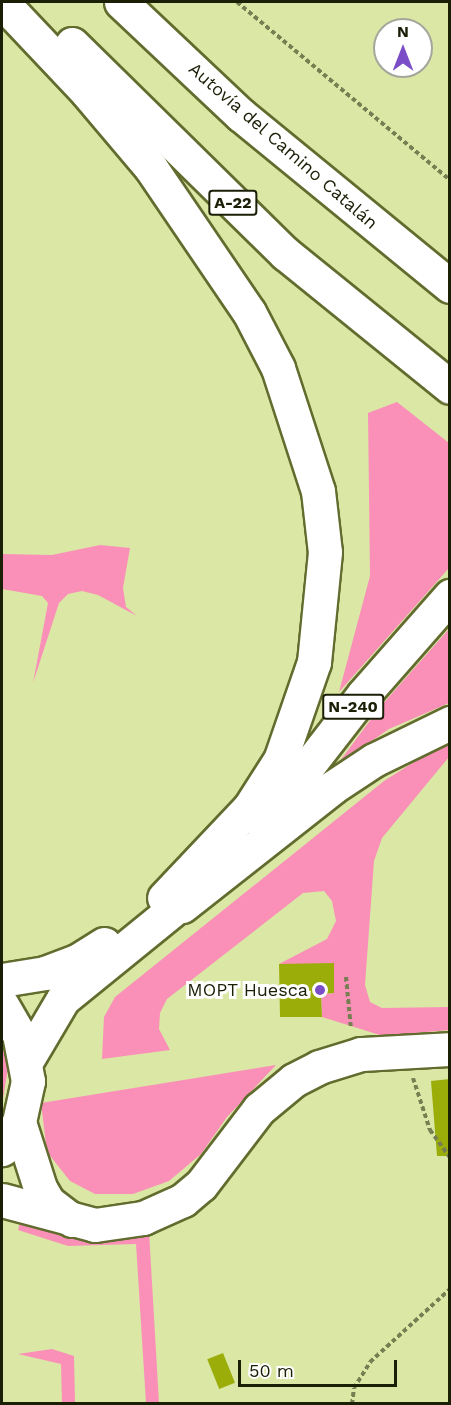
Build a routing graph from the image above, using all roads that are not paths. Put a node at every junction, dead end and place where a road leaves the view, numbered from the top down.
1 (2, 2) edge
2 (31, 2) edge
3 (121, 2) edge
4 (450, 286) edge
5 (450, 387) edge
6 (450, 596) edge
7 (450, 723) edge
8 (172, 902) junction
9 (2, 980) edge
10 (54, 986) junction
11 (2, 1005) edge
12 (450, 1049) edge
13 (27, 1060) junction
14 (19, 1122) junction
15 (2, 1149) edge
16 (2, 1200) edge
17 (76, 1222) junction

1 - 8 main road
2 - 5 main road, A-22
3 - 4 main road, Autovía del Camino Catalán
6 - 8 main road, N-240
7 - 8 main road
8 - 10 main road, N-240
9 - 10 main road
10 - 13 main road
11 - 13 main road
12 - 17 main road
13 - 14 main road
14 - 15 main road
14 - 17 main road
16 - 17 main road

